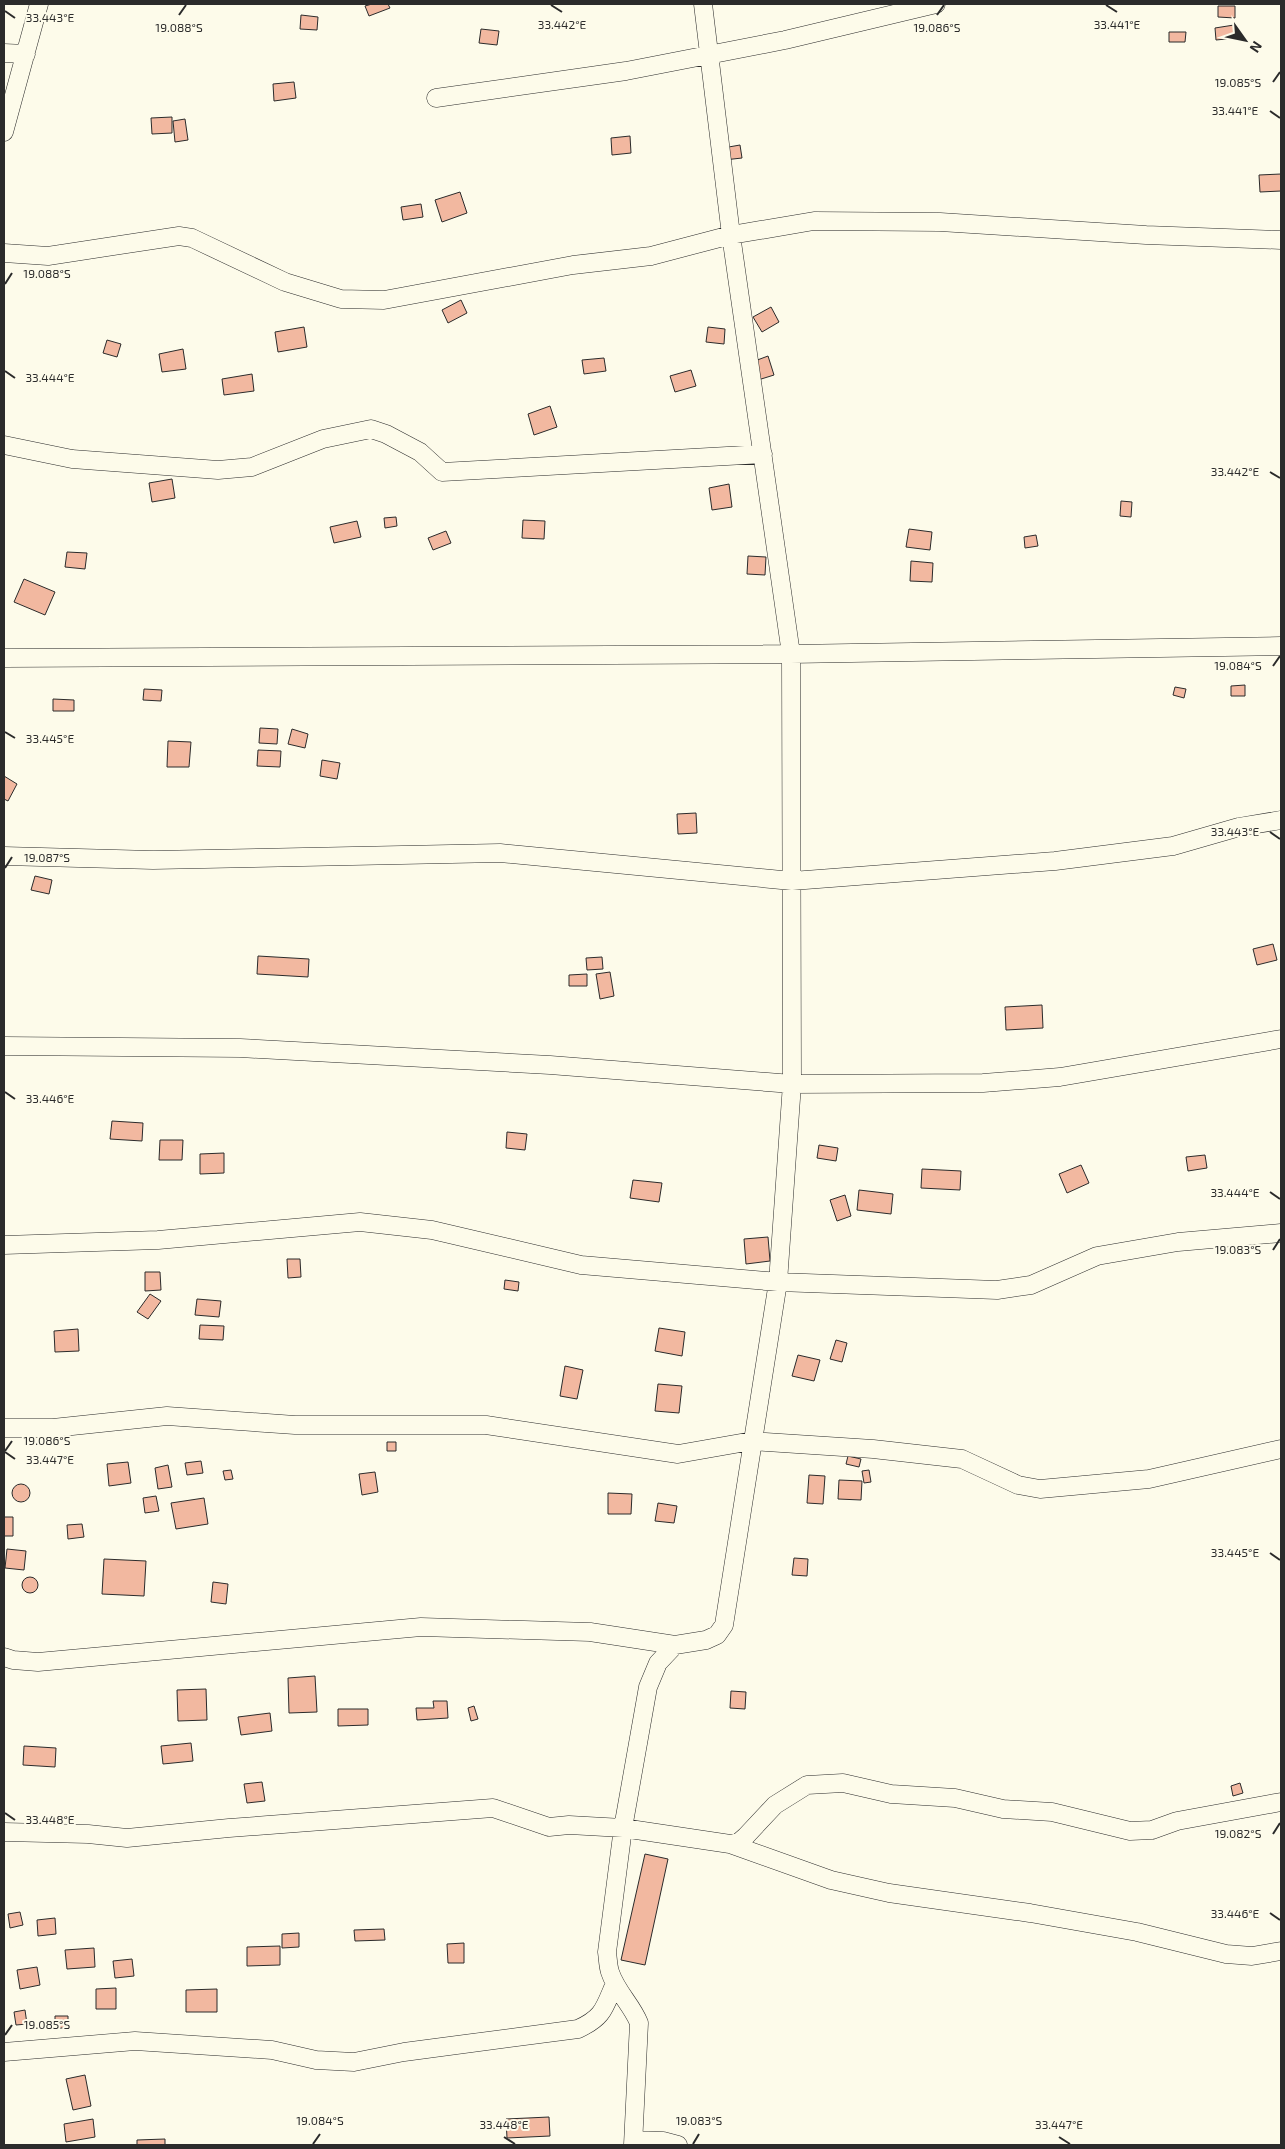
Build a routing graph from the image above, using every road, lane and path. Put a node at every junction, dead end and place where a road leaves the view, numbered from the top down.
1 (39, 4) edge
2 (703, 4) edge
3 (936, 4) edge
4 (4, 53) edge
5 (26, 54) junction
6 (709, 54) junction
7 (436, 98) dead end
8 (4, 132) edge
9 (731, 235) junction
10 (1281, 240) edge
11 (4, 253) edge
12 (4, 444) edge
13 (764, 454) junction
14 (1281, 646) edge
15 (791, 654) junction
16 (4, 658) edge
17 (1281, 820) edge
18 (4, 856) edge
19 (792, 881) junction
20 (1281, 1039) edge
21 (4, 1046) edge
22 (792, 1084) junction
23 (1281, 1233) edge
24 (4, 1245) edge
25 (778, 1282) junction
26 (4, 1428) edge
27 (752, 1441) junction
28 (1281, 1449) edge
29 (675, 1645) junction
30 (4, 1657) edge
31 (1281, 1802) edge
32 (623, 1828) junction
33 (4, 1832) edge
34 (730, 1844) junction
35 (1281, 1951) edge
36 (615, 1983) junction
37 (4, 2052) edge
38 (633, 2143) edge
39 (678, 2145) edge

1 - 5 street
2 - 6 street
3 - 6 street
4 - 5 street
5 - 8 street
6 - 7 street
6 - 9 street
9 - 10 street
9 - 11 street
9 - 13 street
12 - 13 street
13 - 15 street
14 - 15 street
15 - 16 street
15 - 19 street
17 - 19 street
18 - 19 street
19 - 22 street
20 - 22 street
21 - 22 street
22 - 25 street
23 - 25 street
24 - 25 street
25 - 27 street
26 - 27 street
27 - 28 street
27 - 29 street
29 - 30 street
29 - 32 street
31 - 34 street
32 - 33 street
32 - 34 street
32 - 36 street
34 - 35 street
36 - 37 street
36 - 38 street
38 - 39 street

